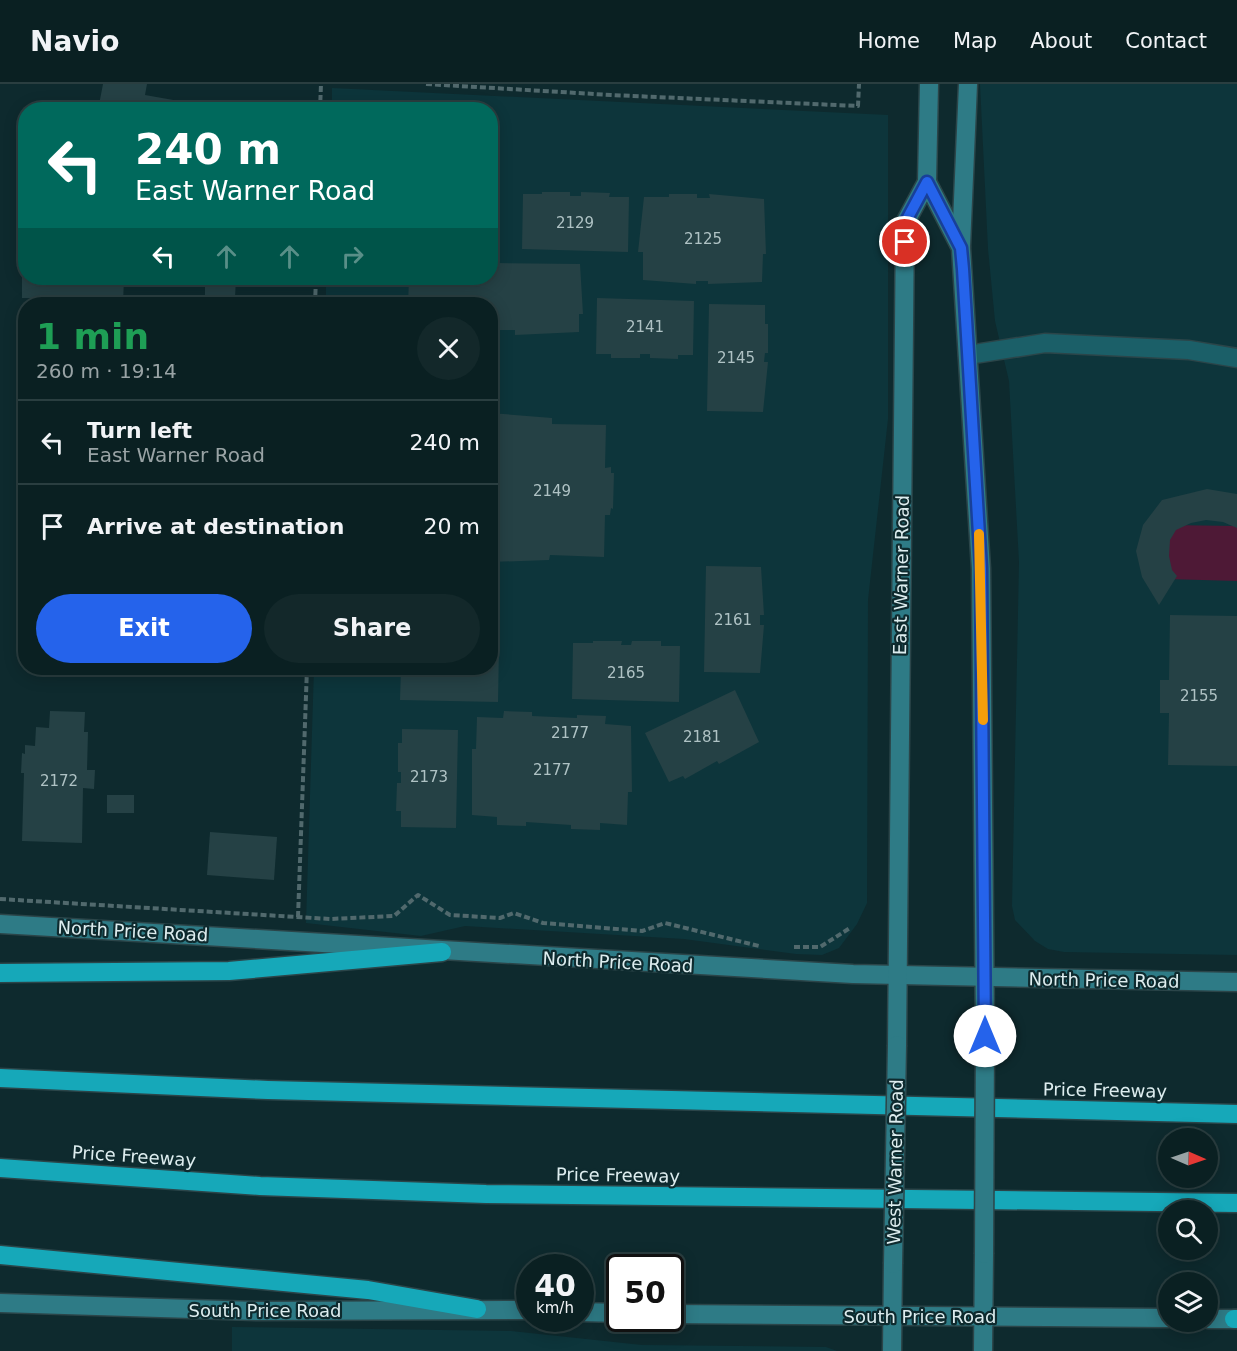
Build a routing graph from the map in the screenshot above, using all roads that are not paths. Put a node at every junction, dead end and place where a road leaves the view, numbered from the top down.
1 (929, 84) edge
2 (968, 84) edge
3 (927, 182) junction
4 (961, 248) junction
5 (969, 355) junction
6 (1237, 358) edge
7 (0, 924) edge
8 (441, 952) junction
9 (0, 973) edge
10 (898, 974) junction
11 (985, 978) junction
12 (1237, 982) edge
13 (0, 1078) edge
14 (1237, 1114) edge
15 (0, 1168) edge
16 (1237, 1203) edge
17 (0, 1255) edge
18 (0, 1304) edge
19 (477, 1309) junction
20 (516, 1310) edge
21 (684, 1314) edge
22 (892, 1316) junction
23 (983, 1316) junction
24 (1158, 1318) edge
25 (1218, 1318) edge
26 (1236, 1319) edge
27 (892, 1351) edge
28 (983, 1351) edge

1 - 3 main road, East Warner Road
2 - 4 main road
3 - 4 main road, East Warner Road
3 - 10 main road, East Warner Road
4 - 5 main road, East Warner Road
5 - 6 street
5 - 11 main road, East Warner Road
7 - 8 main road, North Price Road
8 - 9 highway
8 - 10 main road, North Price Road
10 - 11 main road, North Price Road
10 - 22 main road, West Warner Road, bridge
11 - 12 main road, North Price Road
11 - 23 main road, East Warner Road, bridge
13 - 14 highway, Price Freeway
15 - 16 highway, Price Freeway
17 - 19 highway
18 - 19 main road, South Price Road
19 - 20 main road, South Price Road
21 - 22 main road, South Price Road
22 - 23 main road, South Price Road
22 - 27 main road, West Warner Road
23 - 24 main road, South Price Road
23 - 28 main road
25 - 26 main road

